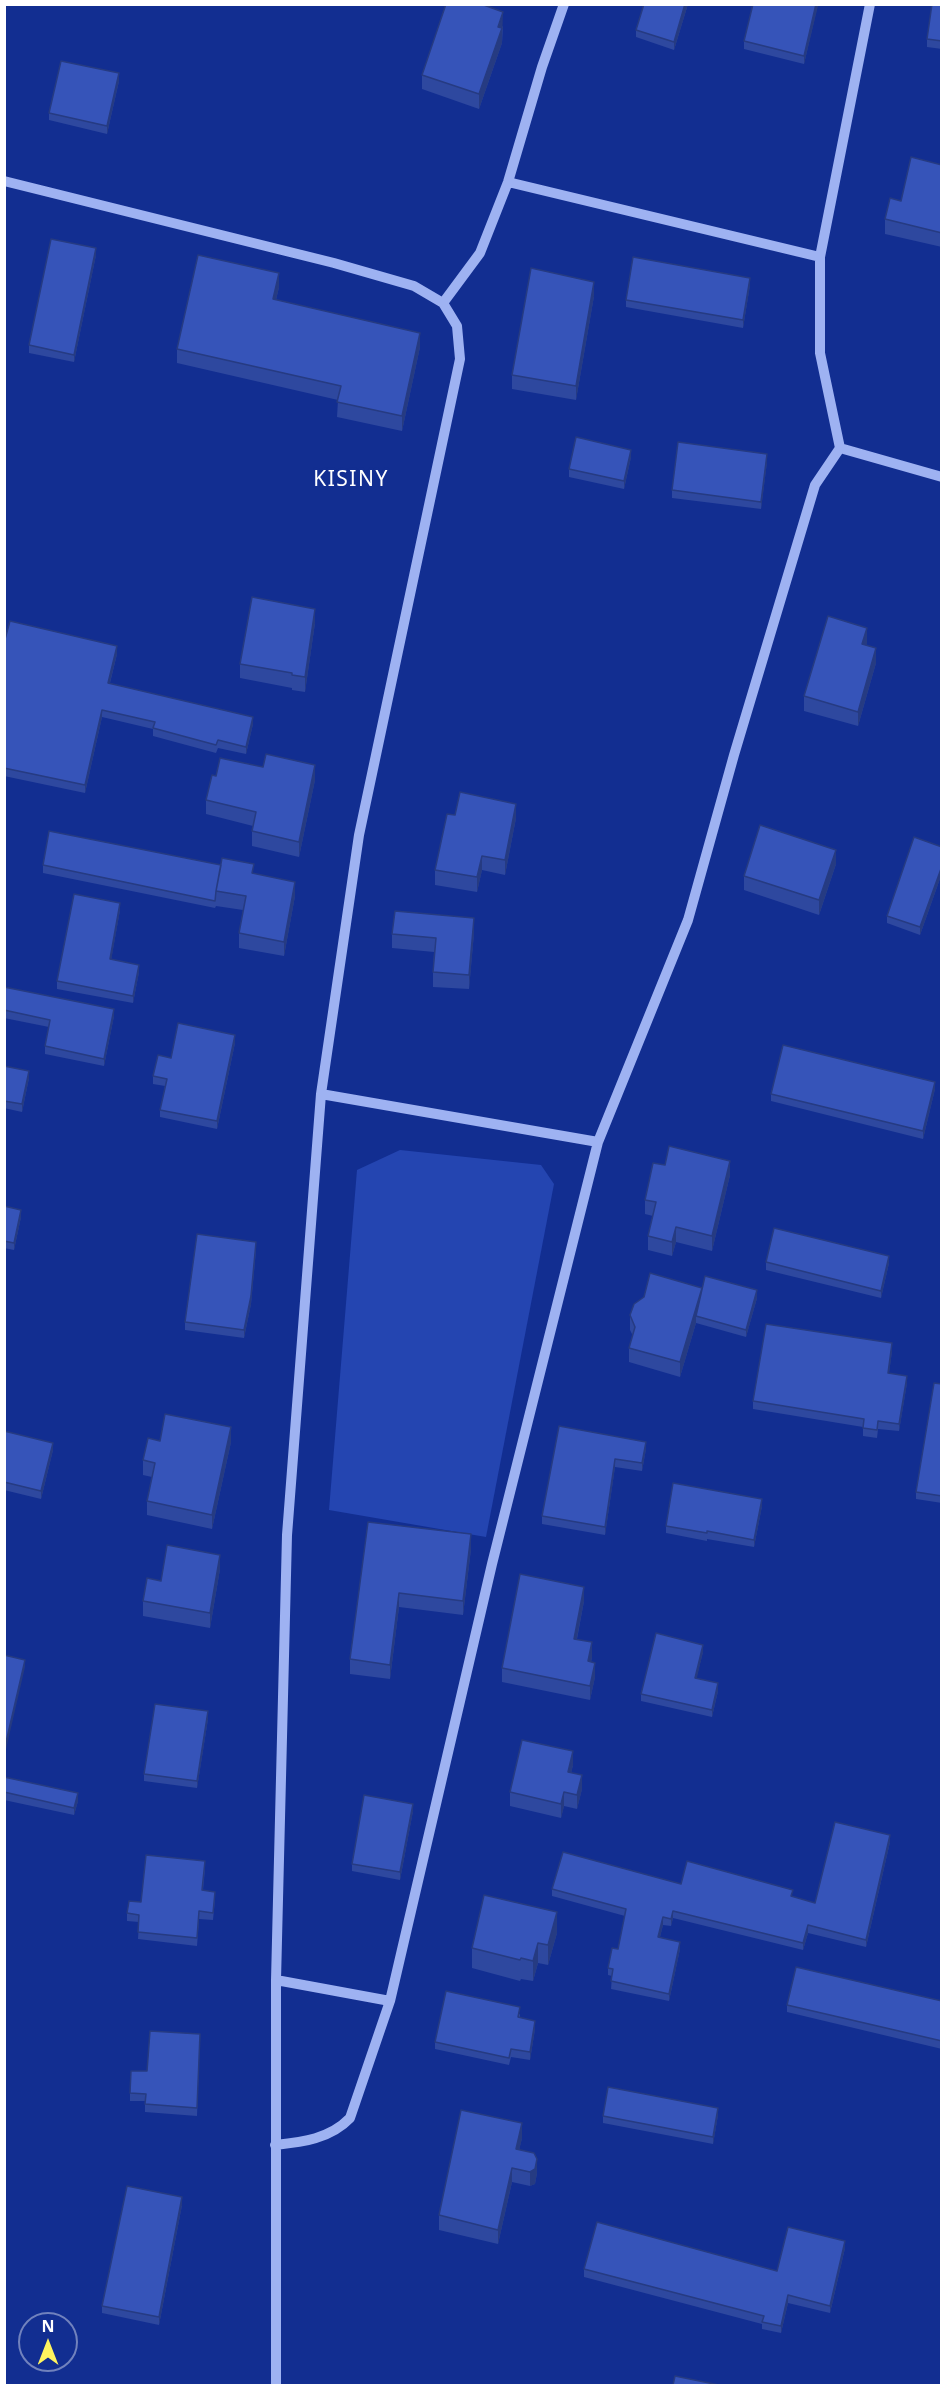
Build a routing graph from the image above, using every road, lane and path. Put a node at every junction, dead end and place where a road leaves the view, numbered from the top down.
1 (564, 4) edge
2 (870, 4) edge
3 (4, 181) edge
4 (508, 182) junction
5 (820, 257) junction
6 (443, 303) junction
7 (840, 448) junction
8 (942, 477) edge
9 (321, 1094) junction
10 (598, 1142) junction
11 (276, 1980) junction
12 (390, 2001) junction
13 (275, 2145) junction
14 (276, 2385) edge

1 - 4 street
2 - 5 street
3 - 6 street
4 - 5 street
4 - 6 street
5 - 7 street
6 - 9 street
7 - 8 street
7 - 10 street
9 - 10 street
9 - 11 street
10 - 12 street
11 - 12 street
11 - 13 street
12 - 13 street
13 - 14 street

